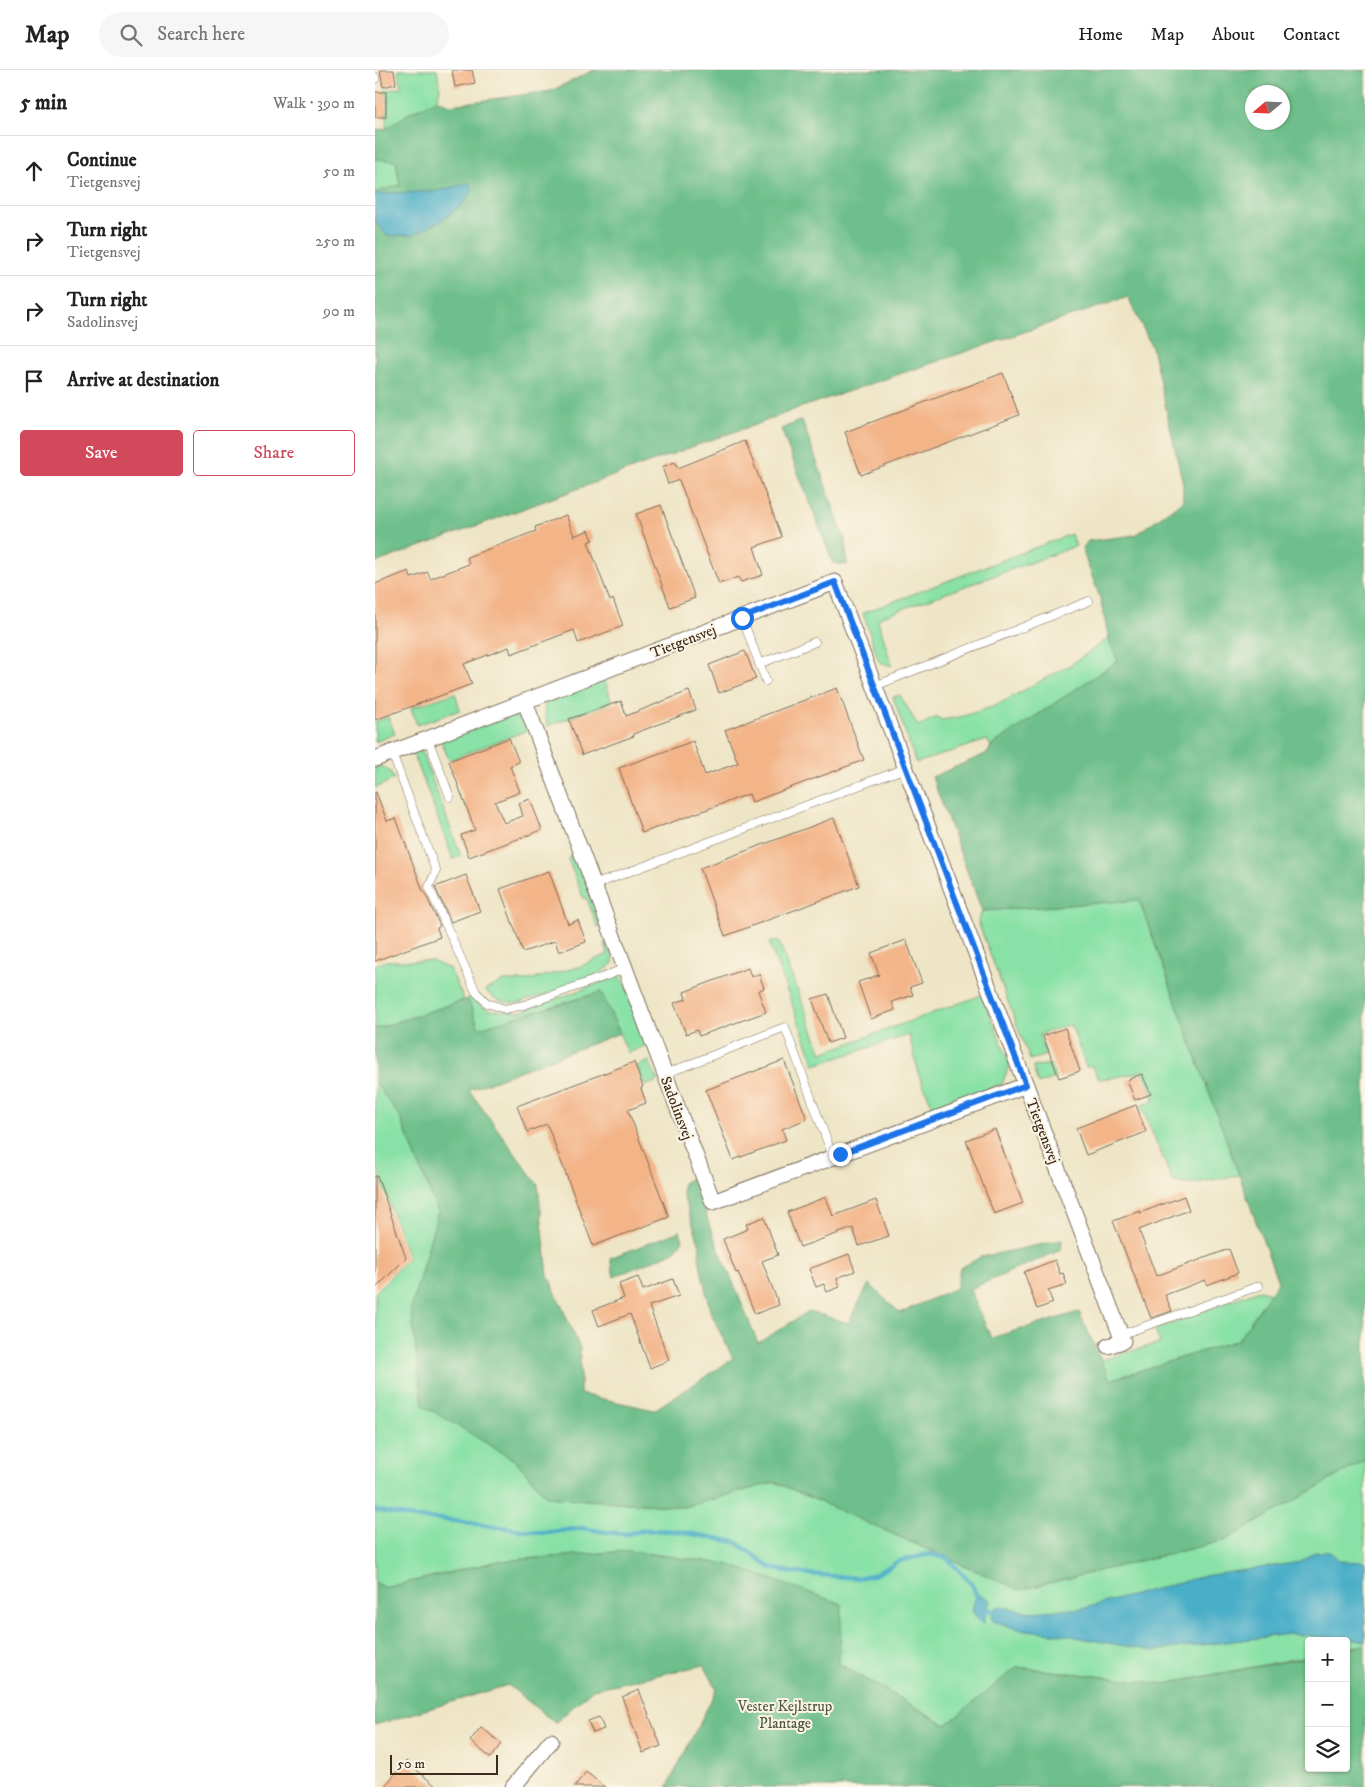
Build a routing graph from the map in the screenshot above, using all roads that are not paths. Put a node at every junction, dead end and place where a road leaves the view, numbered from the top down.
1 (1089, 601) dead end
2 (742, 618) junction
3 (815, 642) dead end
4 (759, 664) junction
5 (766, 682) dead end
6 (875, 686) junction
7 (525, 702) junction
8 (428, 739) junction
9 (392, 753) junction
10 (375, 759) edge
11 (906, 768) junction
12 (450, 797) dead end
13 (594, 884) junction
14 (625, 968) junction
15 (665, 1074) junction
16 (1026, 1085) junction
17 (833, 1157) junction
18 (1259, 1286) dead end
19 (1120, 1335) junction
20 (1108, 1346) dead end
21 (551, 1740) dead end
22 (513, 1787) edge

1 - 6 lane
2 - 4 lane
2 - 6 street, Tietgensvej
2 - 7 street, Tietgensvej
3 - 4 lane
4 - 5 lane
6 - 11 street, Tietgensvej
7 - 8 street, Tietgensvej
7 - 13 street, Sadolinsvej
8 - 9 street, Tietgensvej
8 - 12 lane
9 - 10 street, Tietgensvej
9 - 14 lane
11 - 13 lane
11 - 16 street, Tietgensvej
13 - 14 street, Sadolinsvej
14 - 15 street, Sadolinsvej
15 - 17 street, Sadolinsvej
15 - 17 lane
16 - 17 street, Sadolinsvej
16 - 19 street, Tietgensvej
18 - 19 lane
19 - 20 street
21 - 22 street

